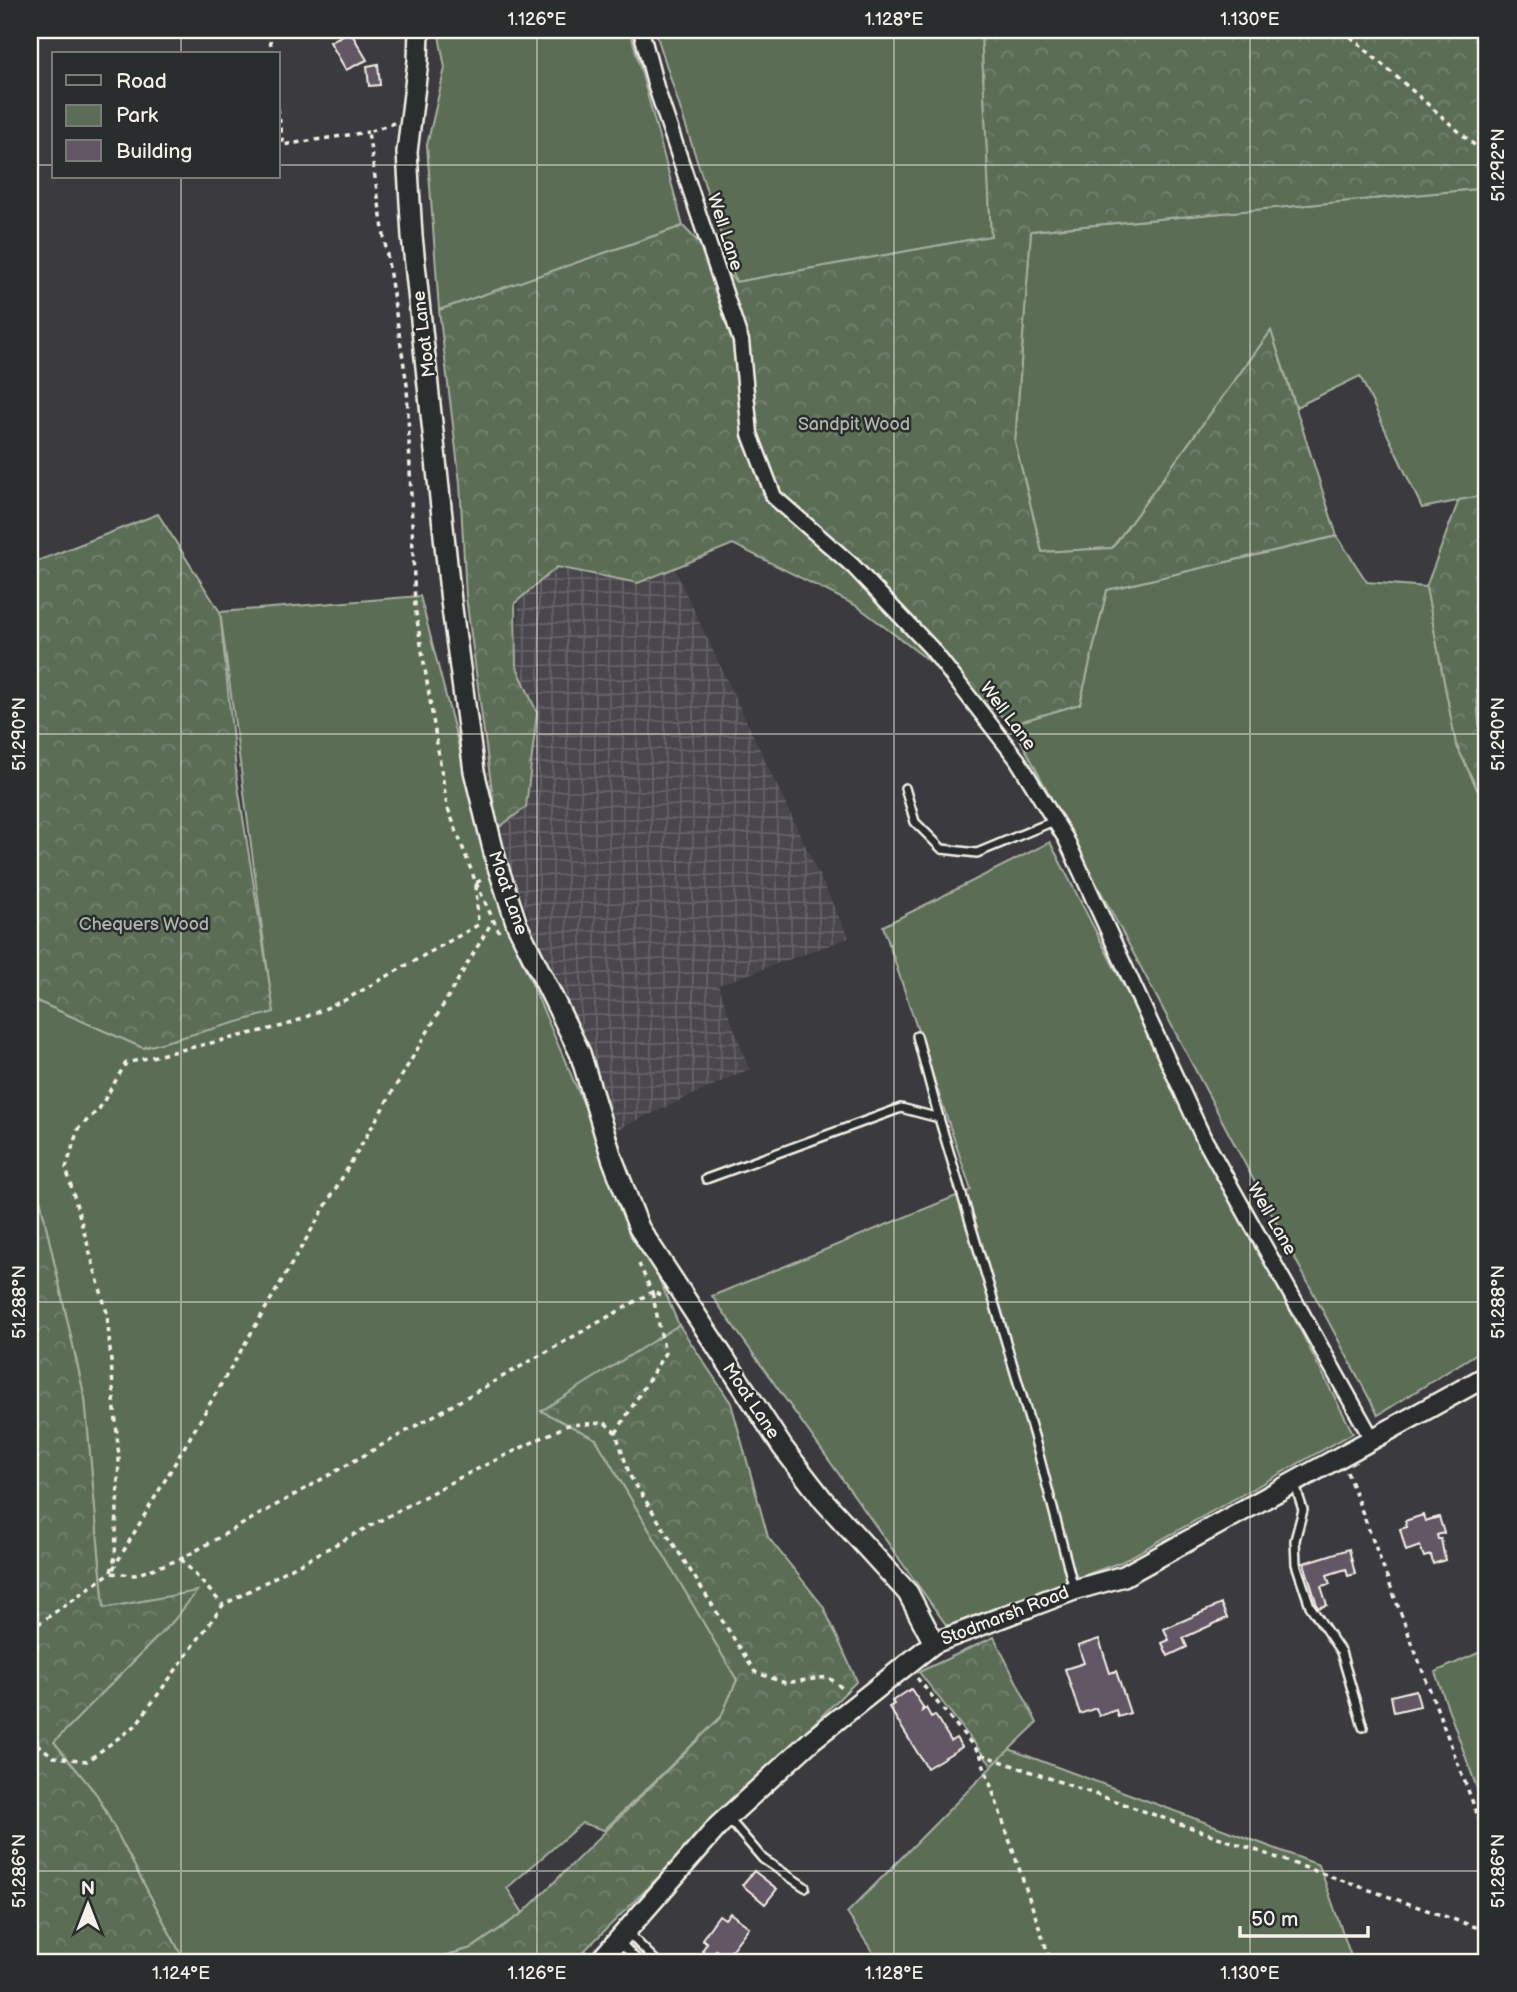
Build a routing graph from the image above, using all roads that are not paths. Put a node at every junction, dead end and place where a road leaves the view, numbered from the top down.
1 (418, 30) edge
2 (641, 30) edge
3 (905, 788) dead end
4 (1055, 820) junction
5 (917, 1036) dead end
6 (939, 1118) junction
7 (706, 1179) dead end
8 (1487, 1376) edge
9 (1371, 1437) junction
10 (1294, 1482) junction
11 (1074, 1590) junction
12 (934, 1643) junction
13 (1363, 1727) dead end
14 (728, 1817) junction
15 (804, 1887) dead end
16 (624, 1937) junction
17 (599, 1962) edge
18 (639, 1962) edge
19 (657, 1962) edge

1 - 12 street, Moat Lane
2 - 4 street, Well Lane
3 - 4 lane
4 - 9 street, Well Lane
5 - 6 lane
6 - 7 lane
6 - 11 lane
8 - 9 street, Stodmarsh Road
9 - 10 street, Stodmarsh Road
10 - 11 street, Stodmarsh Road
10 - 13 lane
11 - 12 street, Stodmarsh Road
12 - 14 street, Stodmarsh Road
14 - 15 lane
14 - 16 street, Stodmarsh Road
16 - 17 street, Stodmarsh Road
16 - 18 lane
16 - 19 lane

